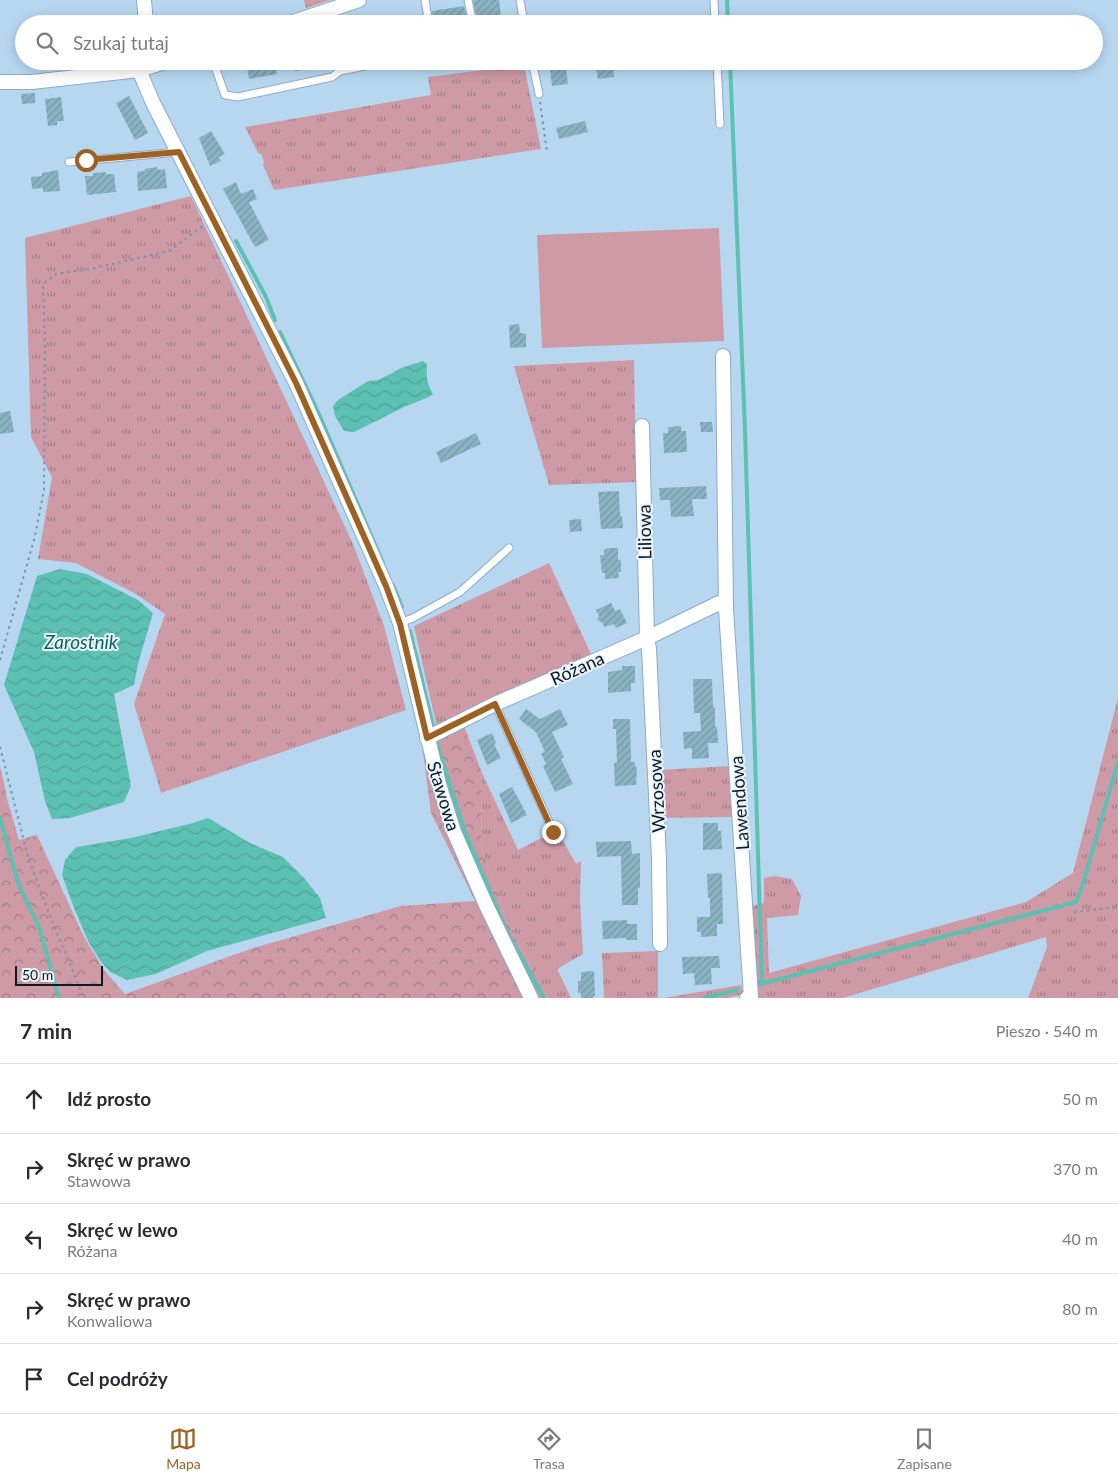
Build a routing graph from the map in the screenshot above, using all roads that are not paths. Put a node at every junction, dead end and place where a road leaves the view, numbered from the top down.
1 (144, 0) edge
2 (359, 0) edge
3 (425, 0) edge
4 (468, 0) edge
5 (520, 0) edge
6 (714, 0) edge
7 (145, 15) edge
8 (333, 15) edge
9 (428, 15) edge
10 (471, 15) edge
11 (522, 15) edge
12 (715, 15) edge
13 (113, 70) edge
14 (141, 70) edge
15 (216, 70) edge
16 (345, 70) edge
17 (534, 70) edge
18 (717, 70) edge
19 (340, 71) joint
20 (0, 82) edge
21 (539, 94) road end
22 (720, 124) dead end
23 (179, 152) junction
24 (69, 162) dead end
25 (723, 356) dead end
26 (642, 426) dead end
27 (509, 548) dead end
28 (726, 609) junction
29 (400, 624) junction
30 (646, 638) junction
31 (495, 704) junction
32 (427, 738) junction
33 (553, 832) dead end
34 (660, 944) dead end
35 (531, 998) edge
36 (750, 998) edge

1 - 7 street
2 - 8 street
3 - 9 lane
4 - 10 lane
5 - 11 lane
6 - 12 lane
13 - 20 street
14 - 23 street, Stawowa
15 - 19 lane
16 - 19 lane
17 - 21 lane
18 - 22 lane
23 - 24 lane
23 - 29 street, Stawowa
25 - 28 street, Lawendowa
26 - 30 street, Liliowa
27 - 29 lane
28 - 30 street, Różana
28 - 36 street, Lawendowa
29 - 32 street, Stawowa
30 - 31 street, Różana
30 - 34 street, Wrzosowa
31 - 32 street, Różana
31 - 33 lane
32 - 35 street, Stawowa

